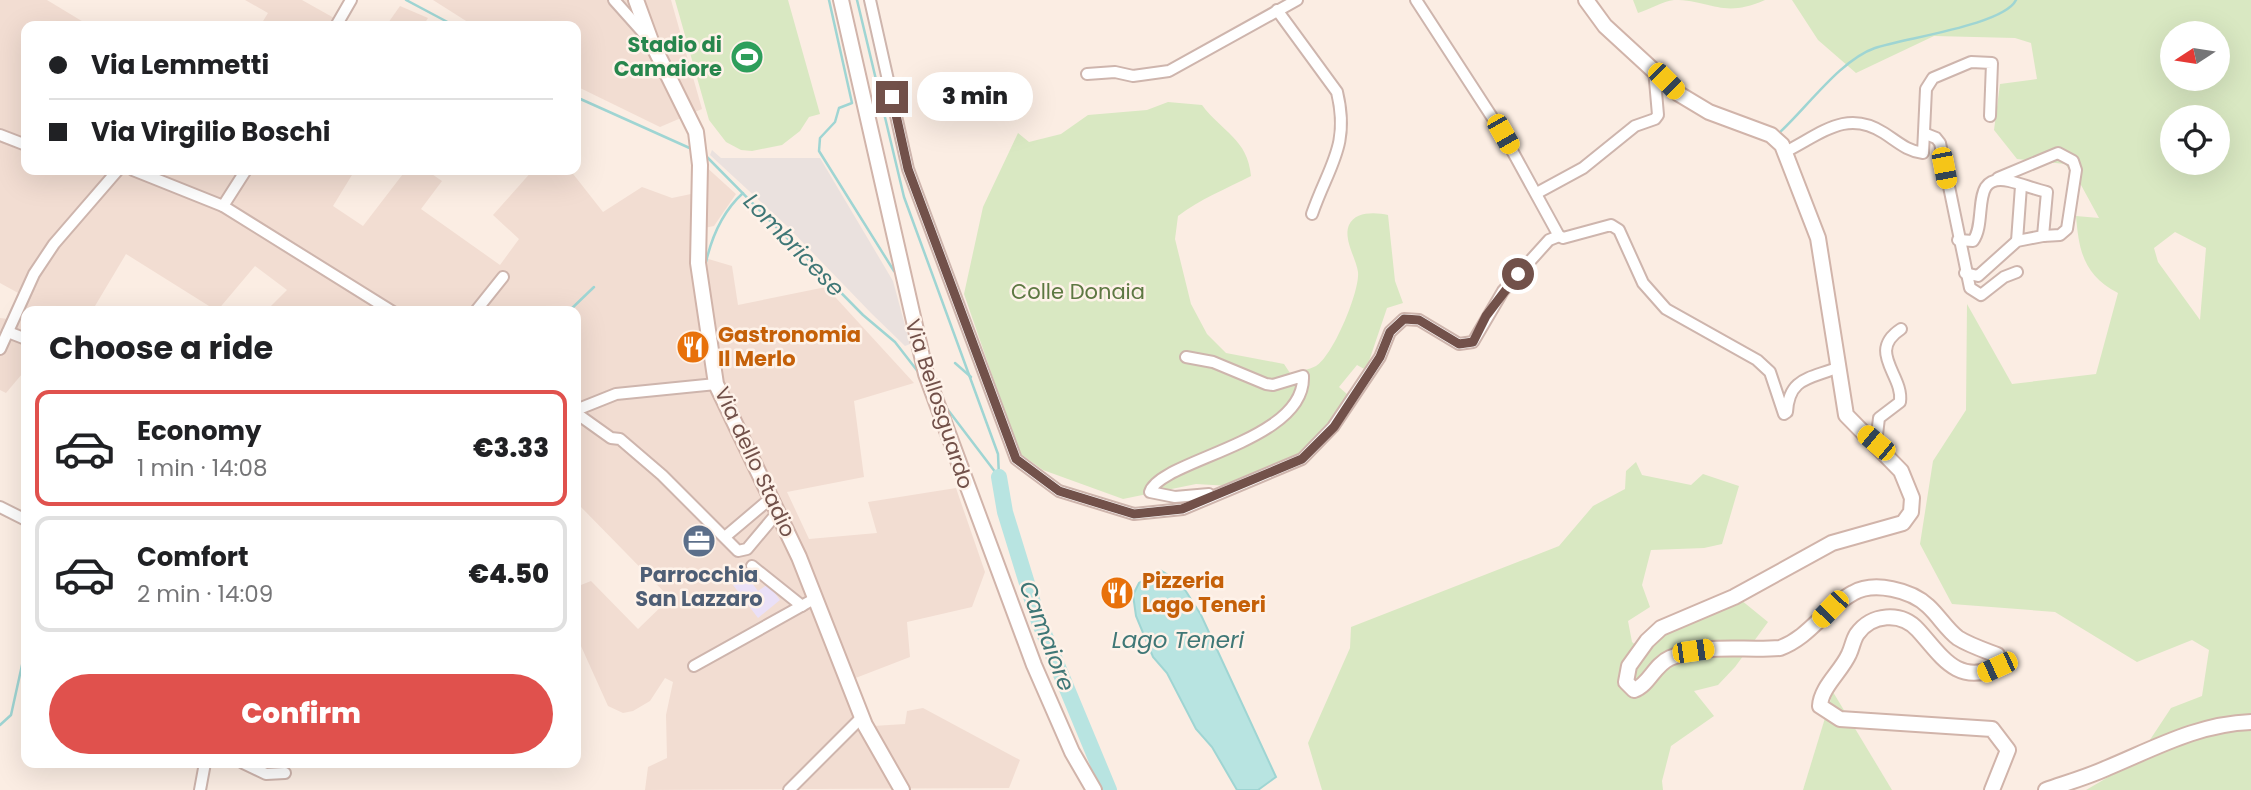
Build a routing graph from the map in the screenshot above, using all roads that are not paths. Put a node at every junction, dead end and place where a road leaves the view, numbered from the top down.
1 (351, 0) edge
2 (614, 0) edge
3 (636, 0) edge
4 (841, 0) edge
5 (870, 0) edge
6 (1297, 0) edge
7 (1416, 0) edge
8 (1586, 0) edge
9 (1277, 10) junction
10 (338, 21) edge
11 (651, 41) junction
12 (1654, 69) junction
13 (1087, 74) dead end
14 (1990, 116) dead end
15 (1926, 134) junction
16 (0, 135) edge
17 (21, 143) edge
18 (1787, 151) junction
19 (114, 175) edge
20 (145, 175) edge
21 (243, 175) edge
22 (1994, 180) junction
23 (2021, 186) junction
24 (1537, 193) junction
25 (223, 205) junction
26 (1312, 214) dead end
27 (1559, 236) junction
28 (2043, 236) junction
29 (1958, 240) junction
30 (2017, 241) junction
31 (2017, 272) dead end
32 (1965, 273) junction
33 (502, 277) dead end
34 (383, 306) edge
35 (480, 306) edge
36 (1901, 329) dead end
37 (8, 332) junction
38 (21, 337) edge
39 (0, 349) edge
40 (1186, 357) dead end
41 (1839, 367) junction
42 (716, 384) junction
43 (581, 409) edge
44 (581, 414) edge
45 (1876, 443) junction
46 (1215, 494) junction
47 (771, 498) junction
48 (0, 507) edge
49 (778, 512) junction
50 (21, 518) edge
51 (726, 536) junction
52 (752, 566) dead end
53 (808, 603) junction
54 (694, 666) dead end
55 (862, 717) junction
56 (2251, 722) edge
57 (204, 768) edge
58 (253, 768) edge
59 (285, 773) dead end
60 (200, 790) edge
61 (789, 790) edge
62 (902, 790) edge
63 (1094, 790) edge
64 (1992, 790) edge
65 (2046, 790) edge

1 - 10 street
2 - 11 street
3 - 11 street, Via dello Stadio
4 - 63 street, Via Bellosguardo
5 - 46 street
6 - 9 street
7 - 24 street
8 - 12 street
9 - 13 street
9 - 26 street
11 - 42 street, Via dello Stadio
12 - 18 street
12 - 24 street
14 - 15 street
15 - 18 street
15 - 29 street
16 - 17 street
18 - 41 street
19 - 37 street
20 - 25 street
21 - 25 street
22 - 23 street
22 - 28 street
22 - 29 street
23 - 28 street
23 - 30 street
24 - 27 street
25 - 34 street
27 - 41 street
27 - 46 street
28 - 30 street
29 - 32 street
30 - 32 street
31 - 32 street
33 - 35 street
36 - 45 street
37 - 38 street
37 - 39 street
40 - 46 street
41 - 45 street
42 - 43 street
42 - 47 street, Via dello Stadio
44 - 51 street
45 - 64 street
47 - 49 street, Via dello Stadio
47 - 51 street
48 - 50 street
49 - 51 street
49 - 53 street, Via dello Stadio
52 - 53 street
53 - 54 street
53 - 55 street, Via dello Stadio
55 - 61 street
55 - 62 street, Via dello Stadio
56 - 65 street
57 - 60 street
58 - 59 street

